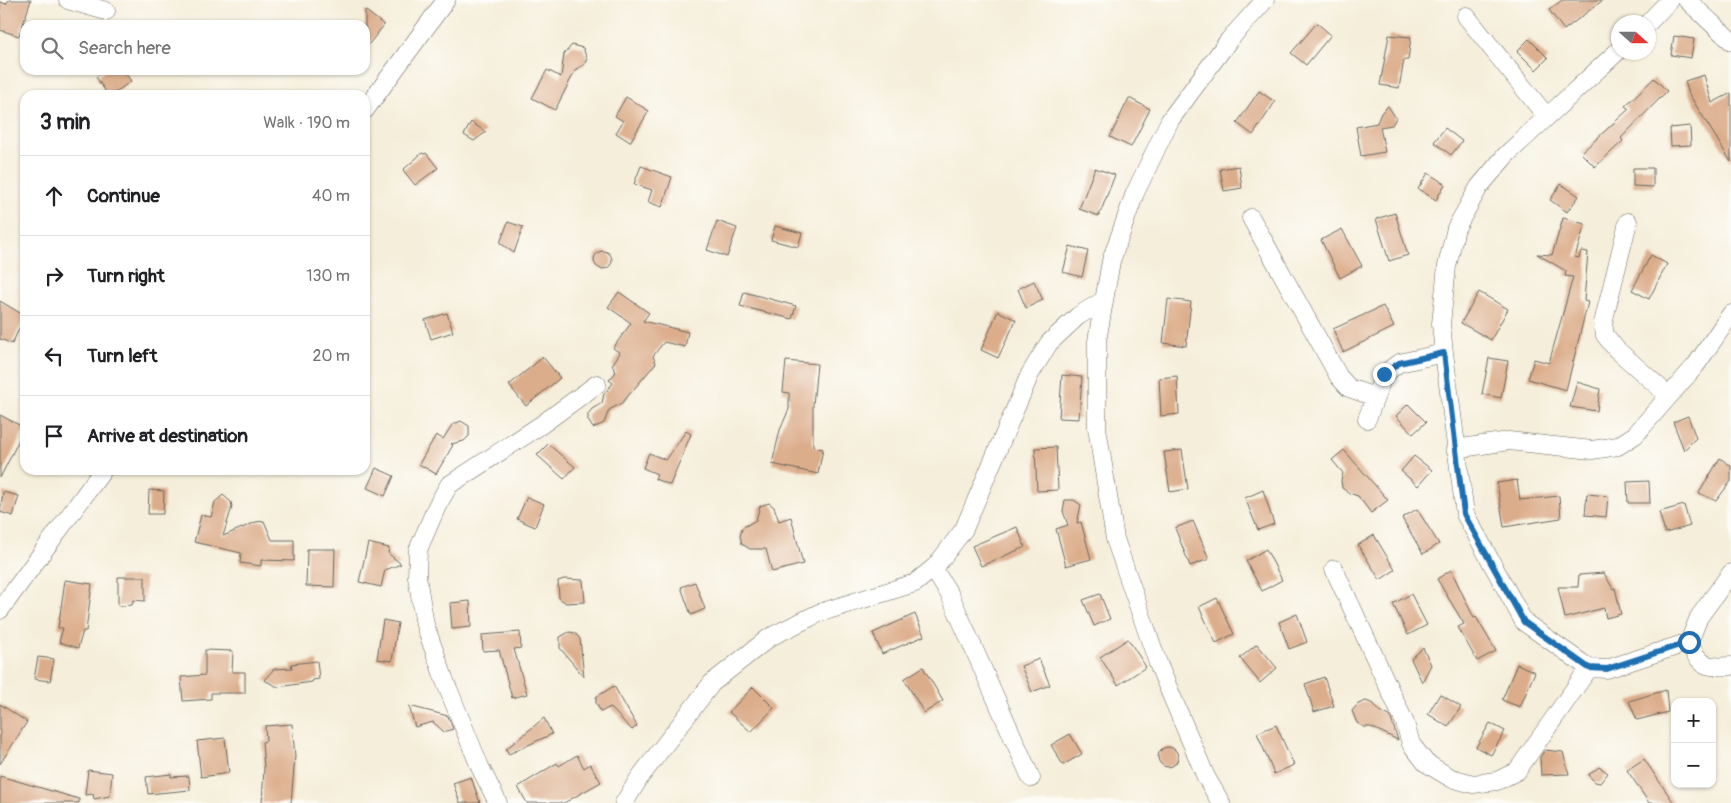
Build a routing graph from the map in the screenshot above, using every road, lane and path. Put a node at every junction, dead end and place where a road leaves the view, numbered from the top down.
1 (68, 0) edge
2 (446, 0) edge
3 (1265, 0) edge
4 (1670, 0) edge
5 (1687, 0) edge
6 (106, 11) dead end
7 (1656, 15) edge
8 (1466, 16) dead end
9 (1731, 41) edge
10 (1611, 58) edge
11 (370, 103) edge
12 (1547, 118) junction
13 (1252, 218) dead end
14 (1628, 222) dead end
15 (1104, 300) junction
16 (1731, 314) edge
17 (1444, 353) junction
18 (597, 384) dead end
19 (1669, 396) junction
20 (1375, 397) junction
21 (1367, 419) dead end
22 (1456, 449) junction
23 (99, 475) edge
24 (933, 568) junction
25 (1334, 570) dead end
26 (1731, 573) edge
27 (0, 610) edge
28 (1689, 642) junction
29 (1731, 666) edge
30 (1589, 668) junction
31 (1031, 778) dead end
32 (498, 803) edge
33 (624, 803) edge
34 (1221, 803) edge

1 - 6 street
2 - 11 street
3 - 15 street
4 - 7 street
5 - 9 street
8 - 12 street
10 - 12 street
12 - 17 street
13 - 20 street
14 - 19 street
15 - 24 street
15 - 34 street
16 - 19 street
17 - 20 street
17 - 22 street
18 - 32 street
19 - 22 street
20 - 21 street
22 - 30 street
23 - 27 street
24 - 31 street
24 - 33 street
25 - 30 street
26 - 28 street
28 - 29 street
28 - 30 street

